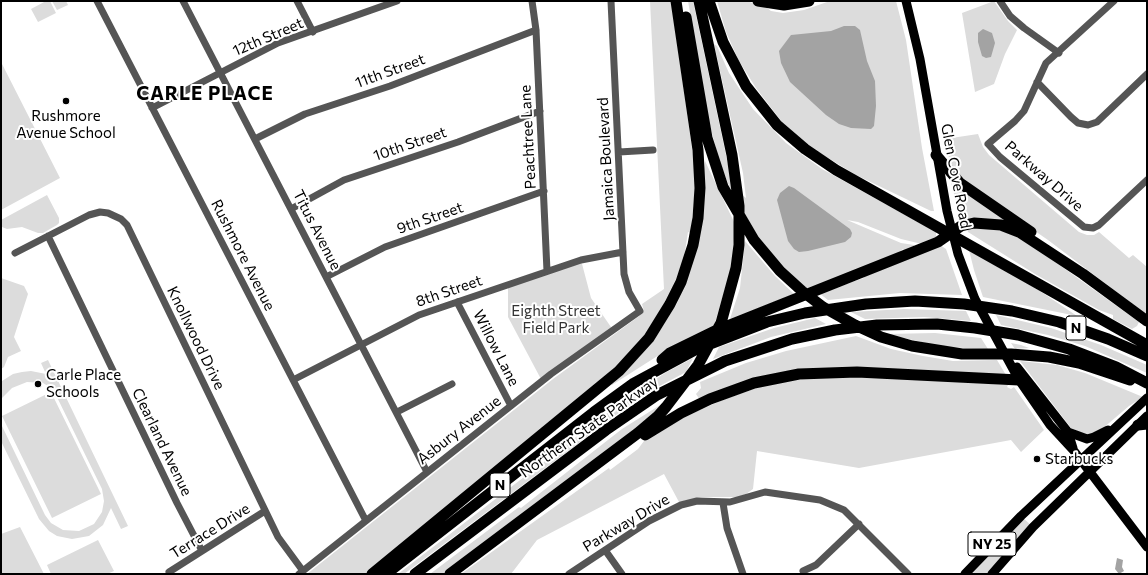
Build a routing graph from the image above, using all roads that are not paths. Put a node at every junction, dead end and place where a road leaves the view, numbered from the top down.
1 (97, 1) edge
2 (183, 1) edge
3 (297, 1) edge
4 (398, 1) edge
5 (532, 1) edge
6 (611, 1) edge
7 (676, 1) edge
8 (683, 1) edge
9 (699, 1) edge
10 (709, 1) edge
11 (758, 1) edge
12 (809, 1) edge
13 (906, 1) edge
14 (1000, 1) edge
15 (1114, 1) edge
16 (536, 30) junction
17 (313, 32) junction
18 (1059, 53) junction
19 (220, 73) junction
20 (1147, 74) edge
21 (1037, 82) junction
22 (152, 108) junction
23 (540, 111) junction
24 (255, 139) junction
25 (653, 150) dead end
26 (619, 152) junction
27 (936, 155) junction
28 (1147, 180) edge
29 (544, 191) junction
30 (291, 209) junction
31 (952, 232) junction
32 (48, 236) junction
33 (623, 252) junction
34 (15, 253) dead end
35 (1061, 259) junction
36 (547, 271) junction
37 (326, 277) junction
38 (458, 302) junction
39 (640, 311) joint
40 (1147, 321) edge
41 (361, 344) junction
42 (1147, 344) edge
43 (1002, 349) junction
44 (1147, 356) edge
45 (1133, 378) junction
46 (293, 380) junction
47 (1019, 380) junction
48 (634, 383) junction
49 (452, 384) dead end
50 (1147, 384) edge
51 (1147, 398) edge
52 (511, 406) junction
53 (396, 412) junction
54 (1147, 416) edge
55 (1142, 424) edge
56 (1118, 425) junction
57 (1068, 432) junction
58 (1074, 451) junction
59 (1081, 460) junction
60 (428, 472) junction
61 (1090, 472) junction
62 (723, 503) junction
63 (541, 505) junction
64 (265, 511) junction
65 (366, 521) junction
66 (858, 524) junction
67 (1147, 547) edge
68 (605, 550) junction
69 (202, 551) junction
70 (803, 571) dead end
71 (169, 572) dead end
72 (301, 572) edge
73 (904, 573) edge
74 (372, 574) edge
75 (386, 574) edge
76 (415, 574) edge
77 (450, 574) edge
78 (569, 574) edge
79 (622, 574) edge
80 (743, 574) edge
81 (965, 574) edge
82 (992, 574) edge

1 - 22 street, Rushmore Avenue
2 - 19 street, Titus Avenue
3 - 17 street
4 - 17 street, 12th Street
5 - 16 street, Peachtree Lane
6 - 26 street, Jamaica Boulevard
7 - 74 highway
8 - 45 highway
9 - 63 highway
10 - 42 highway
11 - 12 highway
13 - 27 main road, Glen Cove Road
14 - 18 street
15 - 18 street
16 - 23 street, Peachtree Lane
16 - 24 street, 11th Street
17 - 19 street, 12th Street
18 - 21 street
19 - 22 street, 12th Street
19 - 24 street, Titus Avenue
20 - 21 street
21 - 28 street, Parkway Drive
22 - 46 street, Rushmore Avenue
23 - 29 street, Peachtree Lane
23 - 30 street, 10th Street
24 - 30 street, Titus Avenue
25 - 26 street
26 - 33 street, Jamaica Boulevard
27 - 31 main road, Glen Cove Road
27 - 35 highway
29 - 36 street, Peachtree Lane
29 - 37 street, 9th Street
30 - 37 street, Titus Avenue
31 - 35 highway
31 - 43 main road, Glen Cove Road
31 - 48 highway
32 - 34 street, Knollwood Drive
32 - 64 street, Knollwood Drive
32 - 69 street, Clearland Avenue
33 - 36 street, 8th Street
33 - 39 street, Jamaica Boulevard
35 - 40 highway
36 - 38 street, 8th Street
37 - 41 street, Titus Avenue
38 - 41 street, 8th Street
38 - 52 street, Willow Lane
39 - 52 street, Asbury Avenue
41 - 46 street, 8th Street
41 - 53 street, Titus Avenue
43 - 47 main road, Glen Cove Road
43 - 57 main road, Glen Cove Road
44 - 48 highway, Northern State Parkway / N
45 - 50 highway
45 - 76 highway, Northern State Parkway / N
46 - 65 street, Rushmore Avenue
47 - 58 main road, Glen Cove Road
47 - 63 highway
48 - 75 highway, Northern State Parkway / N
49 - 53 street
51 - 56 main road, NY 25
52 - 60 street, Asbury Avenue
53 - 60 street, Titus Avenue
54 - 55 main road, NY 25
55 - 61 main road, NY 25
56 - 57 main road
56 - 59 main road, NY 25
57 - 58 main road, Glen Cove Road
58 - 59 main road, Glen Cove Road
59 - 61 main road, Glen Cove Road
59 - 81 main road, NY 25
60 - 65 street, Asbury Avenue
61 - 67 main road, Glen Cove Road
61 - 82 main road, NY 25
62 - 66 street, Parkway Drive
62 - 68 street, Parkway Drive
62 - 80 street
63 - 77 highway
64 - 69 street, Terrace Drive
64 - 72 street, Knollwood Drive
65 - 72 street, Asbury Avenue
66 - 70 street
66 - 73 street, Parkway Drive
68 - 78 street, Parkway Drive
68 - 79 street
69 - 71 street, Terrace Drive

